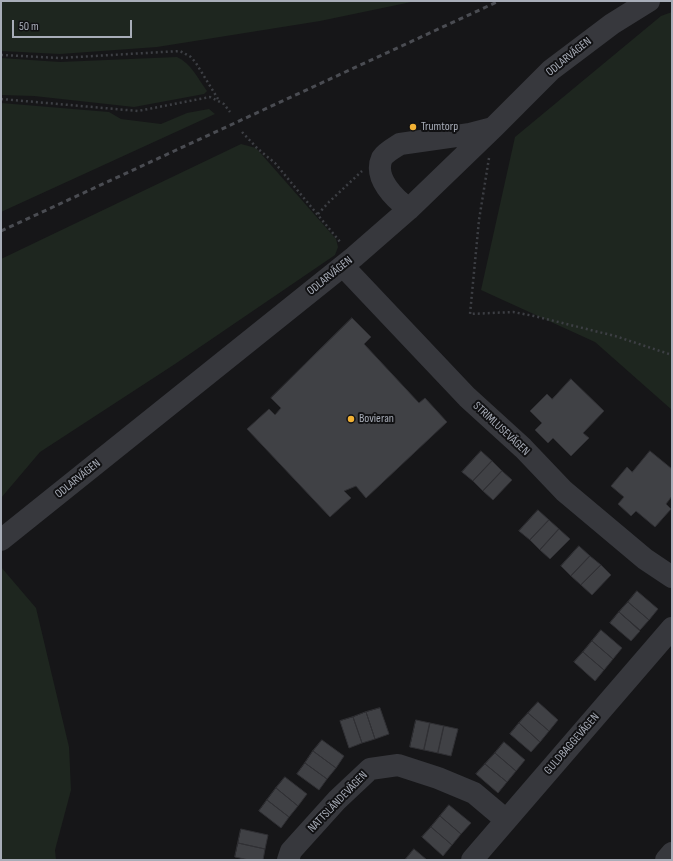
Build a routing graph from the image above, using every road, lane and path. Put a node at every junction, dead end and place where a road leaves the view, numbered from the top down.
1 (649, 1) edge
2 (1, 55) edge
3 (1, 99) edge
4 (218, 99) junction
5 (230, 112) dead end
6 (494, 127) junction
7 (242, 132) dead end
8 (367, 167) dead end
9 (409, 209) junction
10 (318, 214) junction
11 (349, 261) junction
12 (672, 355) edge
13 (1, 540) edge
14 (672, 577) edge
15 (672, 628) edge
16 (506, 820) junction
17 (672, 853) edge
18 (288, 860) edge
19 (472, 860) edge
20 (666, 860) edge

1 - 6 street, ODLARVÄGEN
2 - 4 path
3 - 4 path
4 - 5 path
6 - 9 street, ODLARVÄGEN
6 - 9 street
6 - 12 path
7 - 10 path
8 - 10 path
9 - 11 street, ODLARVÄGEN
10 - 11 path
11 - 13 street, ODLARVÄGEN
11 - 14 street, STRIMLUSEVÄGEN
15 - 16 street, GULDBAGGEVÄGEN
16 - 18 street, NATTSLÄNDEVÄGEN
16 - 19 street, GULDBAGGEVÄGEN
17 - 20 street

